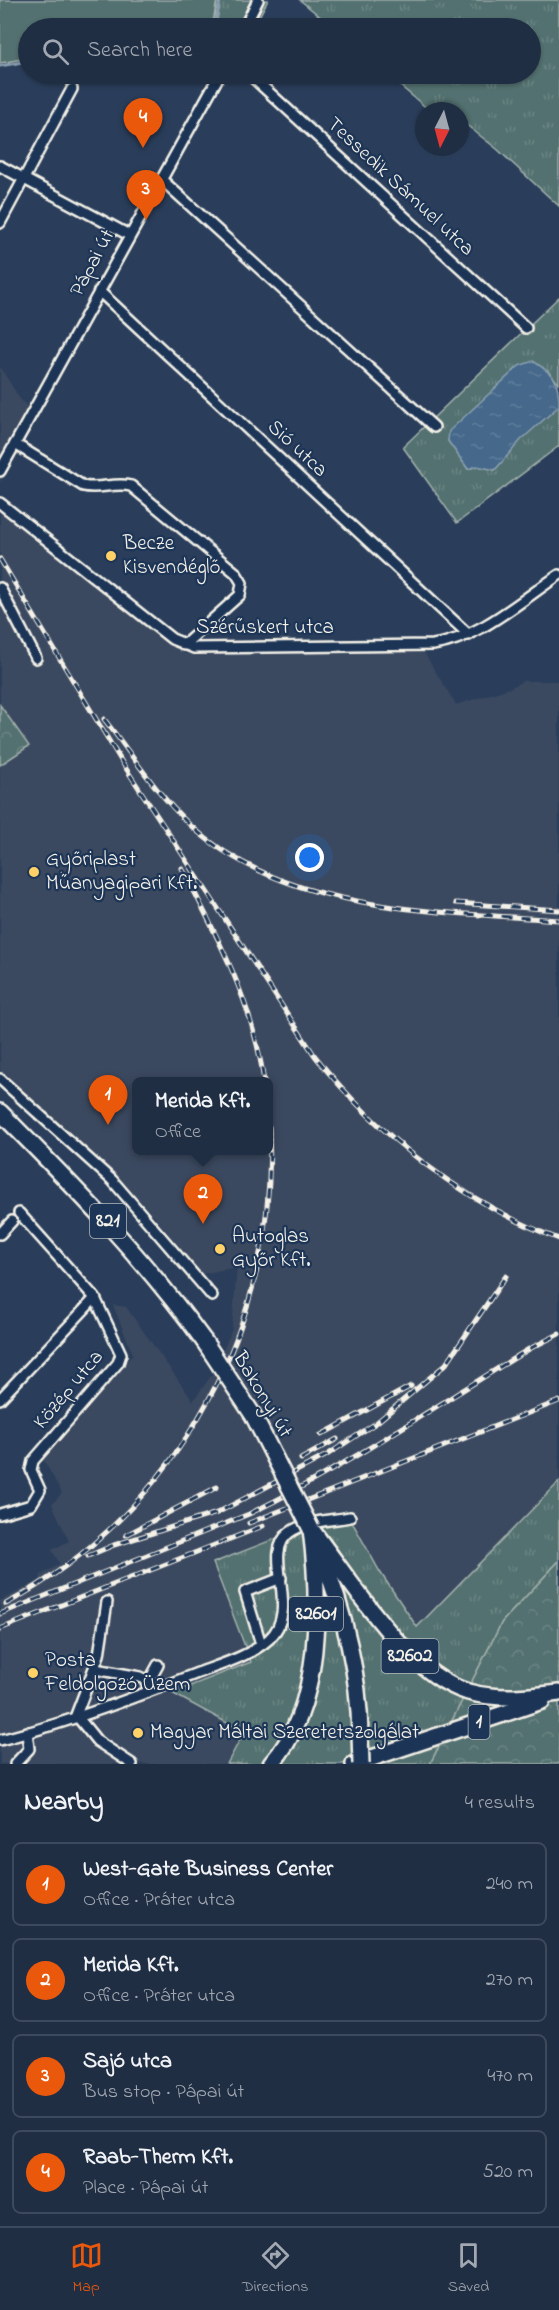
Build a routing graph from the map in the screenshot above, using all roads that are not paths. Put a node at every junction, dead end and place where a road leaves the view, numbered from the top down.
1 (258, 0) edge
2 (249, 18) edge
3 (214, 84) edge
4 (260, 84) edge
5 (72, 89) dead end
6 (0, 165) edge
7 (23, 178) junction
8 (161, 179) junction
9 (0, 223) edge
10 (129, 235) junction
11 (99, 291) junction
12 (526, 328) dead end
13 (434, 427) dead end
14 (15, 444) junction
15 (0, 471) edge
16 (0, 503) edge
17 (559, 575) edge
18 (0, 588) edge
19 (469, 635) junction
20 (184, 645) junction
21 (36, 658) dead end
22 (0, 1079) edge
23 (0, 1112) edge
24 (19, 1213) dead end
25 (12, 1221) dead end
26 (0, 1234) edge
27 (212, 1296) dead end
28 (95, 1298) junction
29 (0, 1399) edge
30 (0, 1514) edge
31 (350, 1517) dead end
32 (311, 1529) junction
33 (281, 1578) junction
34 (107, 1602) dead end
35 (261, 1644) junction
36 (158, 1665) dead end
37 (95, 1669) junction
38 (149, 1681) junction
39 (143, 1693) junction
40 (559, 1694) edge
41 (76, 1715) junction
42 (27, 1732) junction
43 (0, 1740) edge
44 (399, 1748) junction
45 (15, 1764) edge
46 (132, 1764) edge
47 (271, 1764) edge
48 (354, 1764) edge
49 (361, 1764) edge
50 (390, 1764) edge

1 - 2 street
3 - 8 street, Pápai út
4 - 12 street, Tessedik Sámuel utca
5 - 7 street
6 - 7 street
7 - 9 street
7 - 10 street
8 - 10 street, Pápai út
8 - 13 street
10 - 11 street, Pápai út
11 - 14 street, Pápai út
11 - 19 street, Sió utca
14 - 15 street, Pápai út
14 - 20 street
16 - 20 street, Szérűskert utca
17 - 19 street, Szérűskert utca
18 - 21 street
19 - 20 street, Szérűskert utca
22 - 27 street
23 - 32 main road, Bakonyi út / 821, bridge
24 - 28 street
25 - 26 street
28 - 29 street
28 - 30 street, Közép utca
31 - 33 street
32 - 40 main road, 82602
32 - 47 main road, 82601
32 - 49 main road, Bakonyi út / 821, bridge
33 - 35 street
33 - 35 street
34 - 37 street
35 - 39 street
36 - 38 street
37 - 38 street
37 - 41 street
38 - 39 street
39 - 41 street
40 - 44 main road, 1
41 - 42 street
41 - 46 street
42 - 43 street
42 - 45 street
44 - 48 main road, 1
44 - 50 main road

